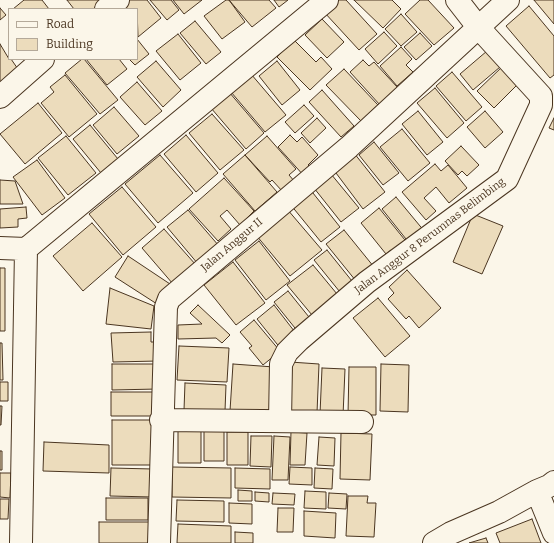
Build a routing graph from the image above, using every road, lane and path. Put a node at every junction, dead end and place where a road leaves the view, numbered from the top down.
1 (118, 0) edge
2 (328, 0) edge
3 (457, 0) edge
4 (508, 0) edge
5 (107, 8) edge
6 (478, 27) junction
7 (42, 60) edge
8 (0, 97) edge
9 (0, 248) edge
10 (26, 249) junction
11 (161, 420) junction
12 (280, 421) junction
13 (362, 422) dead end
14 (546, 486) edge
15 (554, 533) edge
16 (20, 543) edge
17 (159, 543) edge
18 (434, 543) edge

1 - 5 street
2 - 10 street
3 - 6 street, Jalan Anggur 8 Perumnas Belimbing
4 - 6 street, Jalan Anggur II
6 - 11 street, Jalan Anggur II
6 - 12 street, Jalan Anggur 8 Perumnas Belimbing
7 - 8 street
9 - 10 street
10 - 16 street
11 - 12 street
11 - 17 street, Jalan Anggur II
12 - 13 street
14 - 15 street
14 - 18 street

